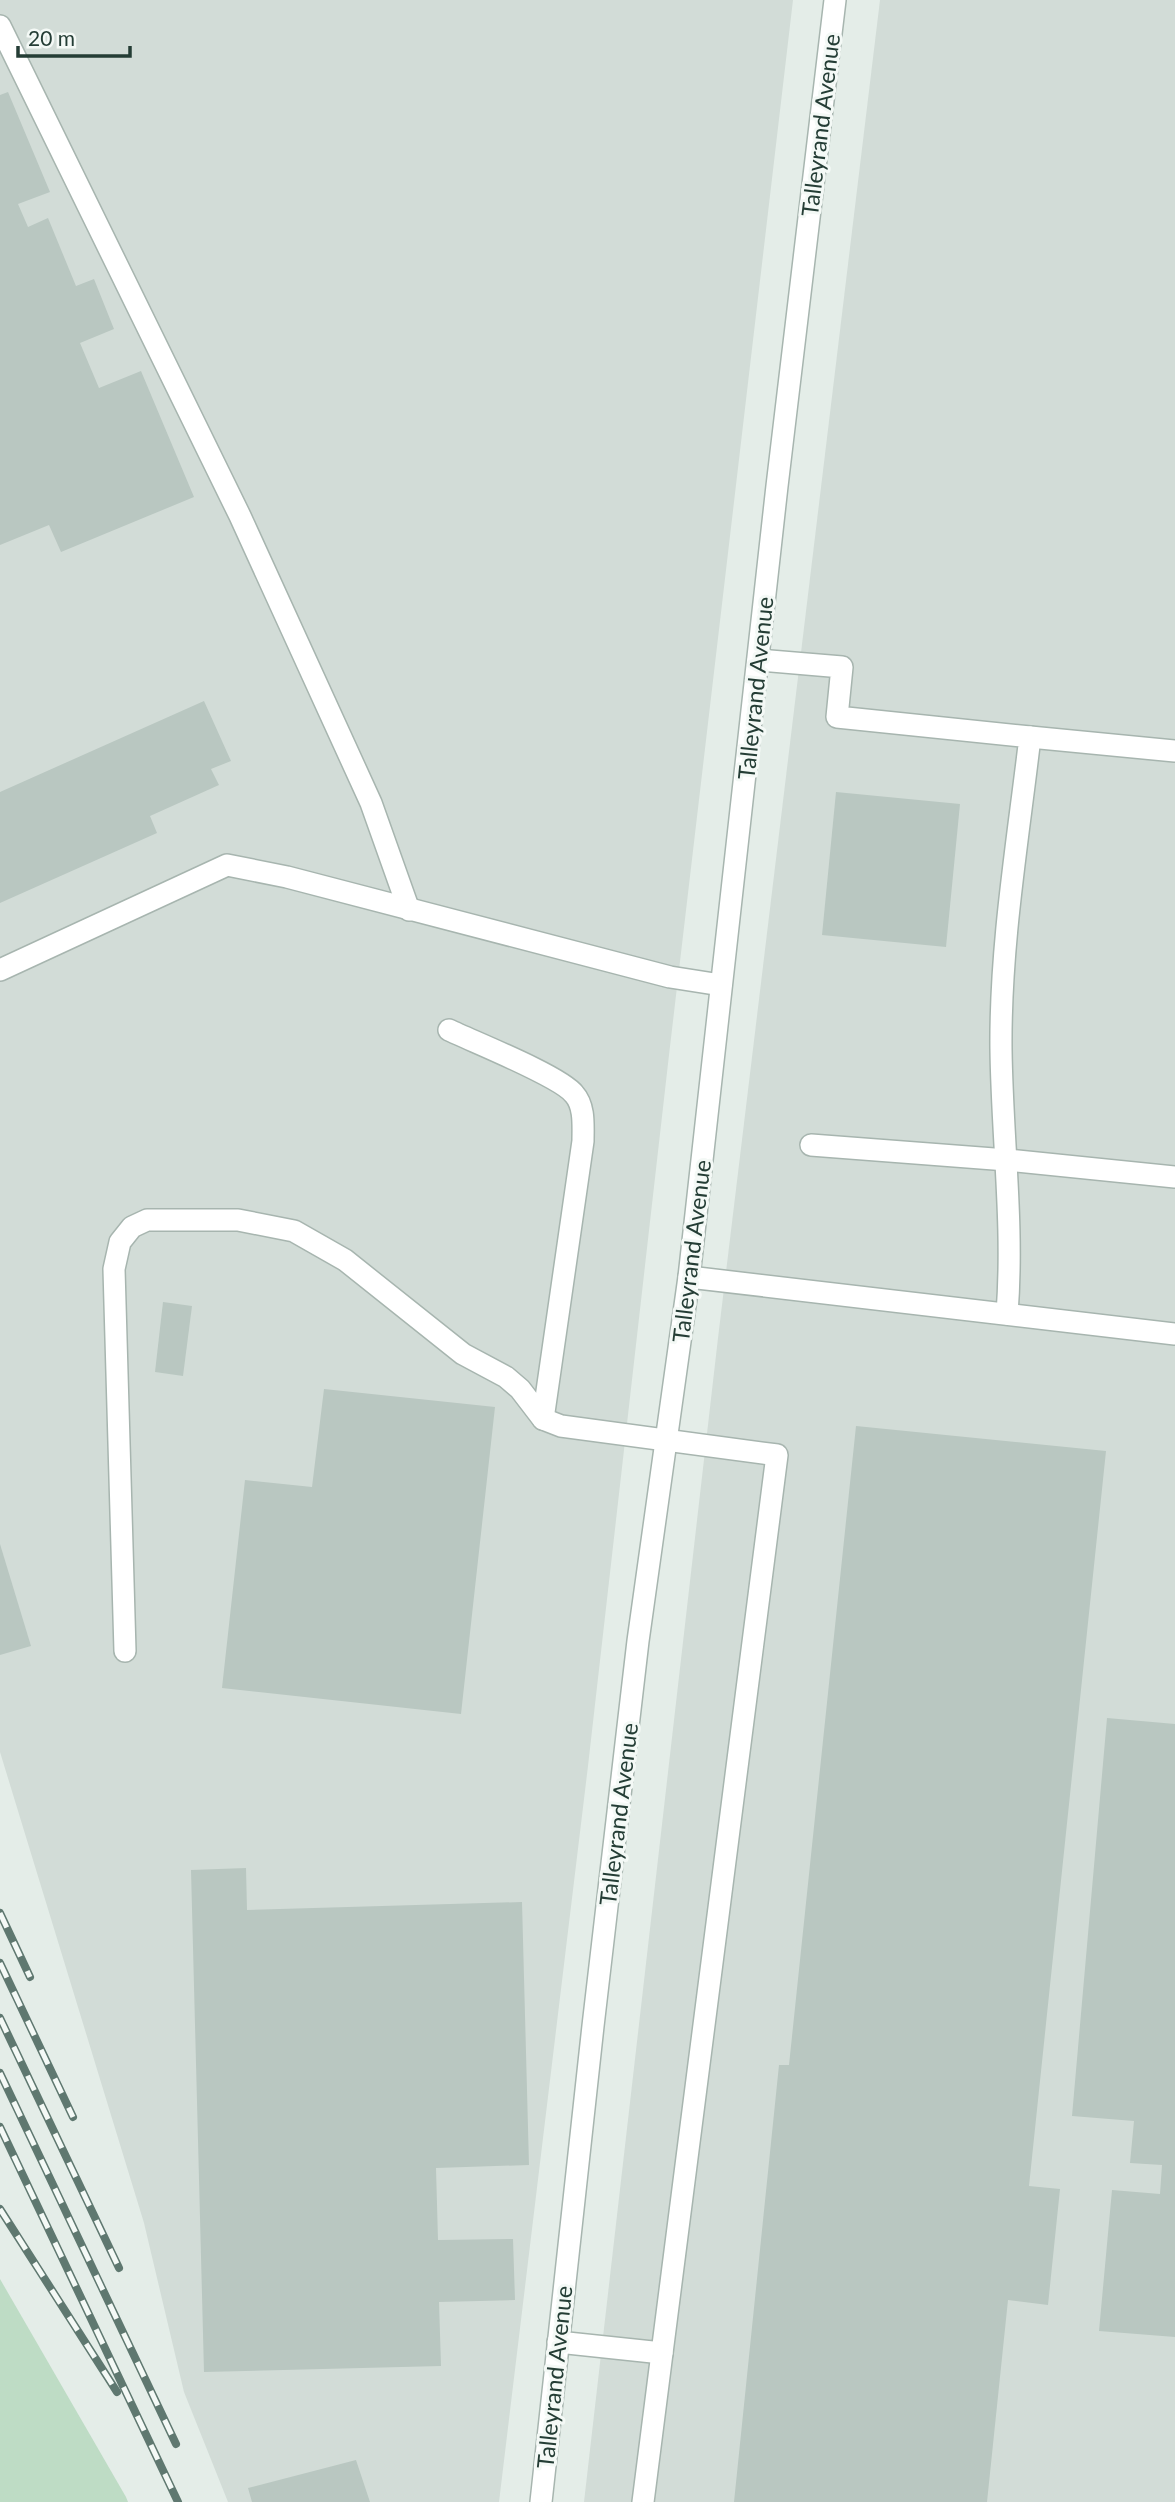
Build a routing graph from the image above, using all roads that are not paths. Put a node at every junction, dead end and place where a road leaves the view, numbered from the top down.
1 (835, 0) edge
2 (0, 26) edge
3 (758, 660) junction
4 (1030, 737) junction
5 (1175, 751) edge
6 (410, 910) junction
7 (0, 970) edge
8 (721, 985) junction
9 (449, 1030) dead end
10 (811, 1145) dead end
11 (1007, 1160) junction
12 (1175, 1177) edge
13 (689, 1277) junction
14 (1007, 1314) junction
15 (1175, 1334) edge
16 (544, 1419) junction
17 (666, 1441) junction
18 (125, 1651) dead end
19 (558, 2342) junction
20 (662, 2353) junction
21 (541, 2502) edge
22 (643, 2502) edge

1 - 3 street, Talleyrand Avenue
2 - 6 street
3 - 4 street
3 - 8 street, Talleyrand Avenue
4 - 5 street
4 - 11 street
6 - 7 street
6 - 8 street
8 - 13 street, Talleyrand Avenue
9 - 16 street
10 - 11 street
11 - 12 street
11 - 14 street
13 - 14 street
13 - 17 street, Talleyrand Avenue
14 - 15 street
16 - 17 street
16 - 18 street
17 - 19 street, Talleyrand Avenue
17 - 20 street
19 - 20 street
19 - 21 street, Talleyrand Avenue
20 - 22 street

